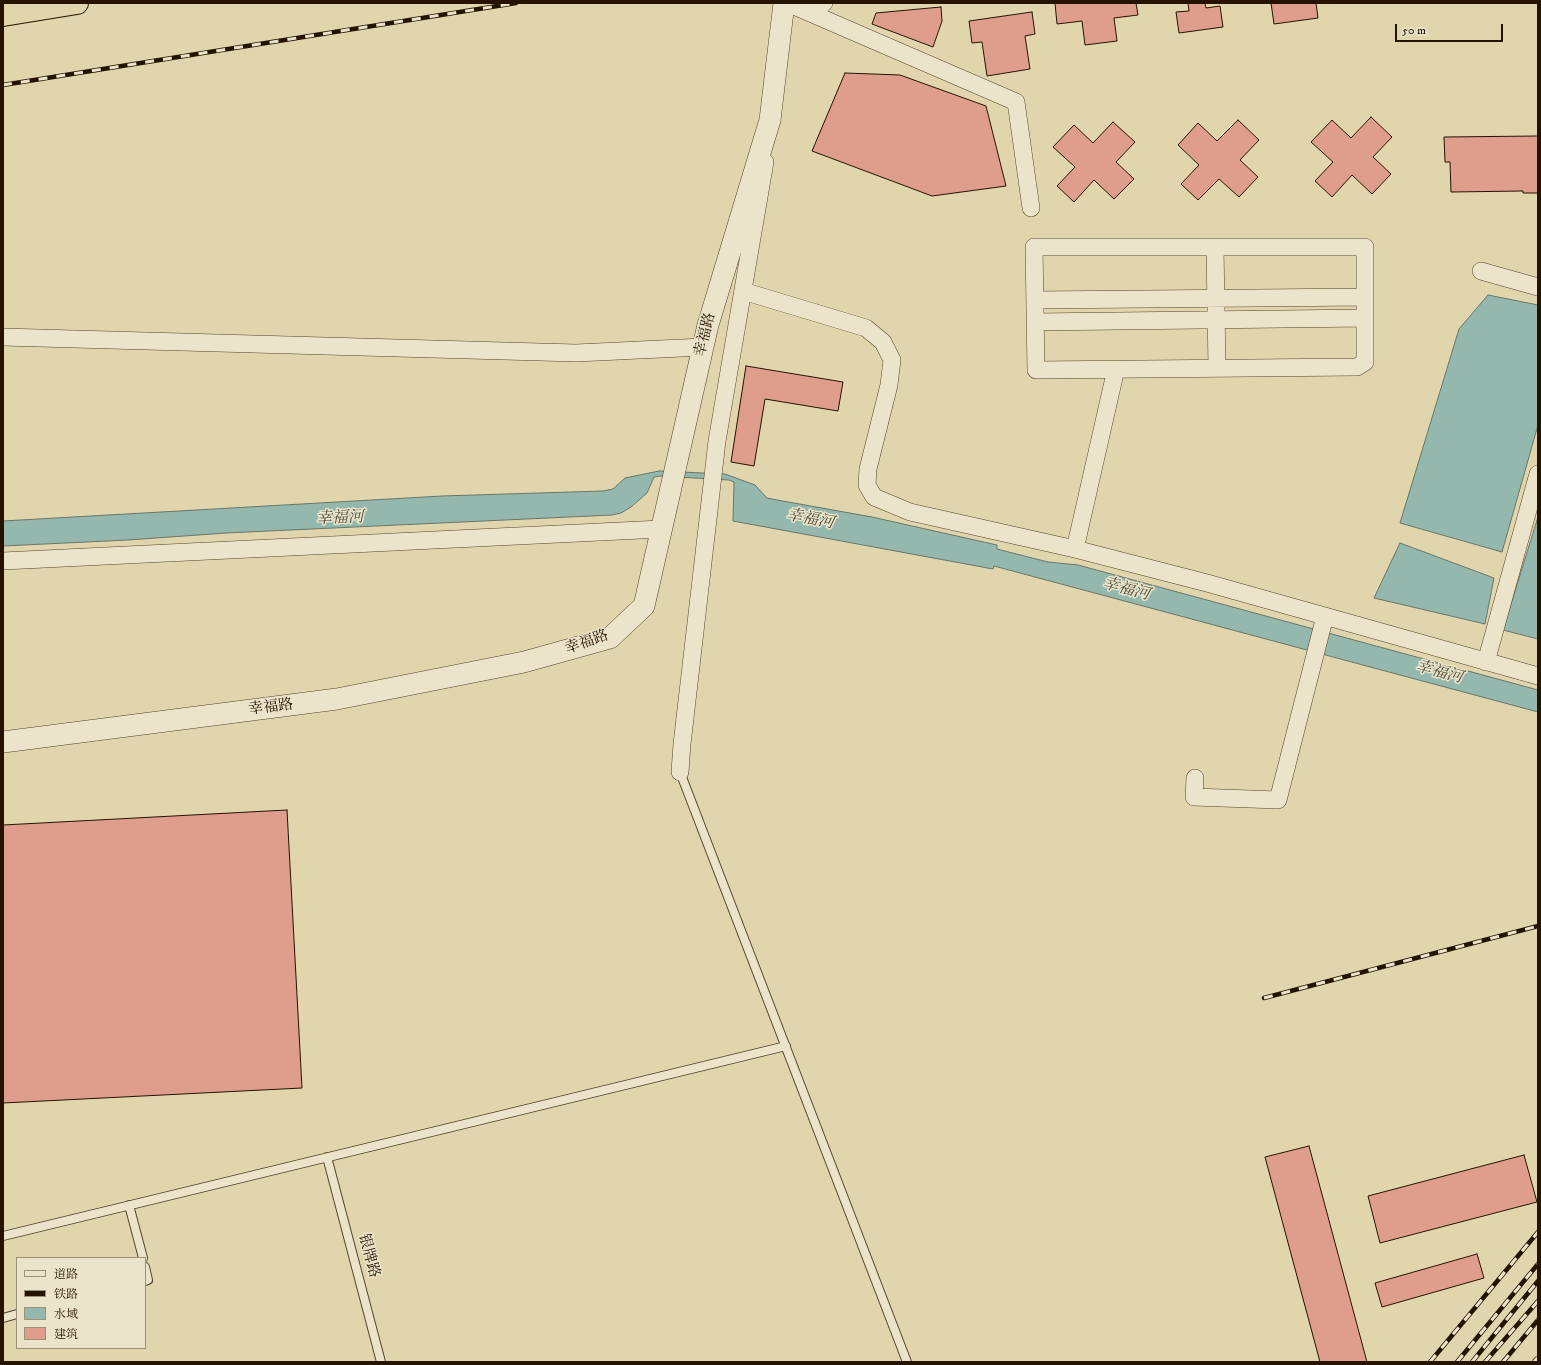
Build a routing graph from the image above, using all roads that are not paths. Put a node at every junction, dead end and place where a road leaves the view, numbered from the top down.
1 (77, 3) edge
2 (786, 3) edge
3 (818, 9) edge
4 (3, 15) edge
5 (770, 120) junction
6 (1031, 208) dead end
7 (1215, 248) junction
8 (1481, 271) dead end
9 (1538, 287) edge
10 (743, 291) junction
11 (1365, 297) junction
12 (1216, 298) junction
13 (1035, 300) junction
14 (1365, 318) junction
15 (1216, 320) junction
16 (1035, 322) junction
17 (3, 337) edge
18 (703, 347) junction
19 (1217, 368) junction
20 (1116, 369) junction
21 (1538, 474) edge
22 (661, 529) junction
23 (1075, 549) junction
24 (3, 562) edge
25 (1325, 616) junction
26 (1486, 662) junction
27 (1538, 676) edge
28 (3, 742) edge
29 (680, 772) joint
30 (1195, 778) dead end
31 (786, 1046) junction
32 (327, 1157) junction
33 (129, 1206) junction
34 (3, 1236) edge
35 (143, 1257) edge
36 (146, 1271) edge
37 (146, 1281) edge
38 (16, 1314) edge
39 (3, 1318) edge
40 (381, 1362) edge
41 (907, 1362) edge

1 - 4 highway
2 - 3 street
2 - 5 street, 幸福路
3 - 6 street
5 - 10 street
5 - 18 street, 幸福路
7 - 11 street
7 - 12 street
7 - 13 street
8 - 9 street
10 - 23 street
10 - 29 street
11 - 12 street
11 - 14 street
12 - 13 street
12 - 15 street
13 - 16 street
14 - 15 street
14 - 19 street
15 - 16 street
15 - 19 street
16 - 20 street
17 - 18 street
18 - 22 street, 幸福路
19 - 20 street
20 - 23 street
21 - 26 street
22 - 24 street
22 - 28 street, 幸福路
23 - 25 street
25 - 26 street
25 - 30 street
26 - 27 street
29 - 31 lane
31 - 32 lane
31 - 41 lane
32 - 33 lane
32 - 40 lane, 银牌路
33 - 34 lane
33 - 35 lane
36 - 37 lane
38 - 39 lane

